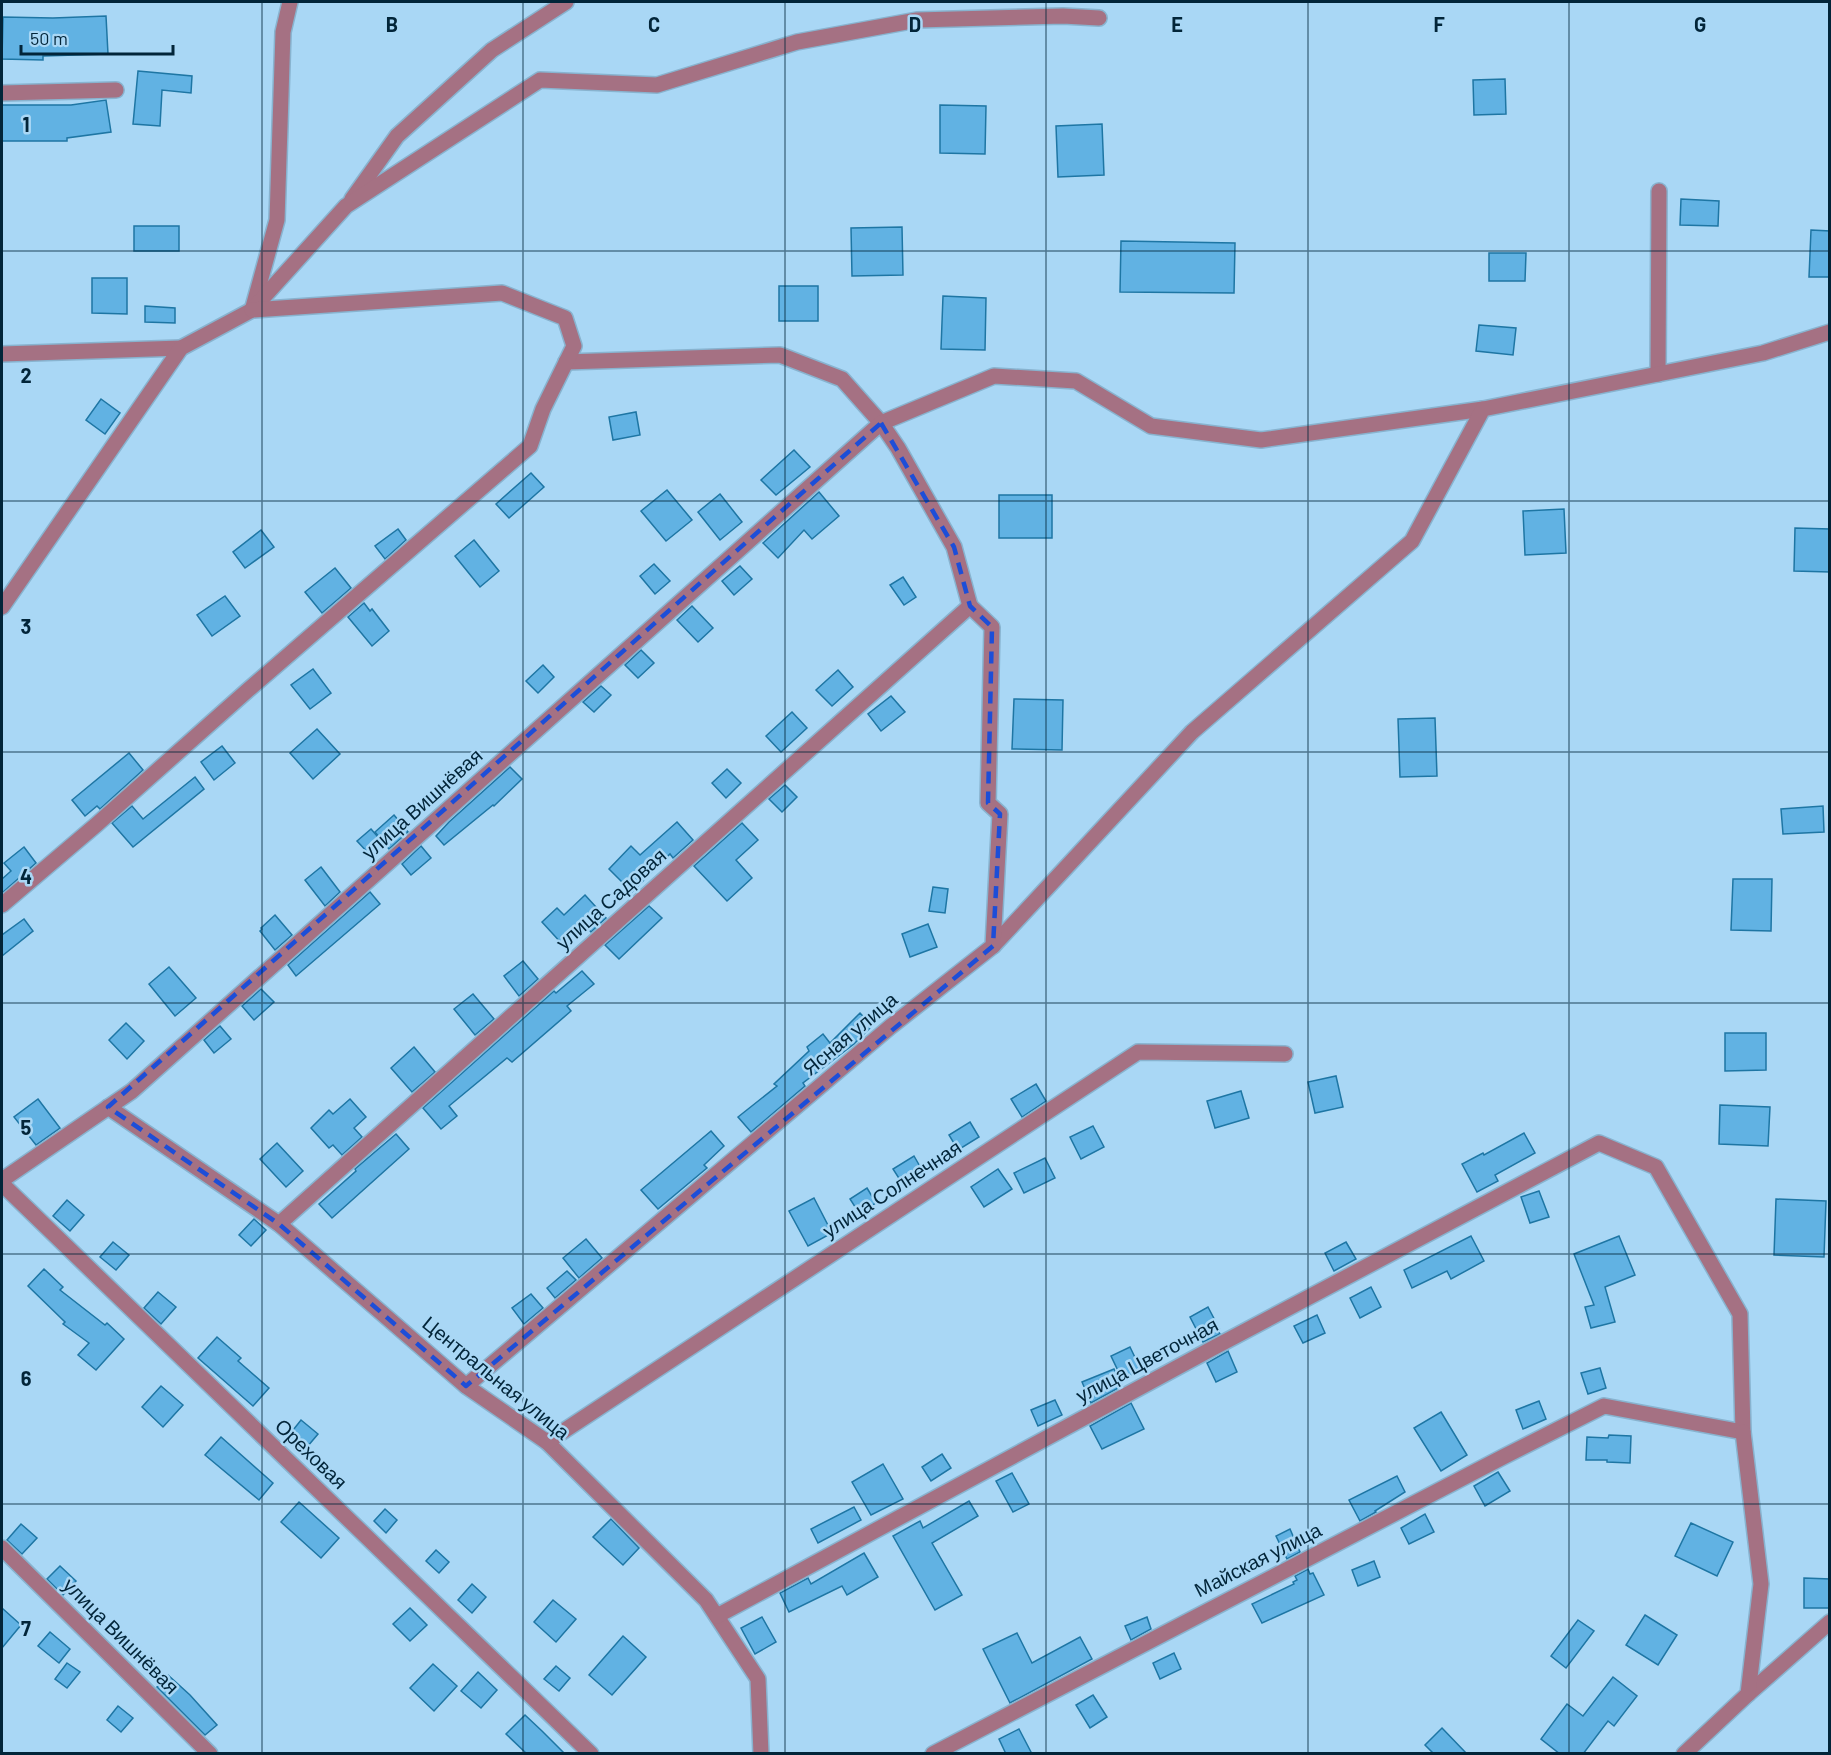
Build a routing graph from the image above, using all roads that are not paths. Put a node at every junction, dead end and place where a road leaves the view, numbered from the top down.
1 (290, 2) edge
2 (566, 2) edge
3 (1099, 18) dead end
4 (116, 90) dead end
5 (2, 93) edge
6 (1659, 191) dead end
7 (346, 206) junction
8 (252, 310) junction
9 (1830, 332) edge
10 (181, 348) junction
11 (2, 354) edge
12 (566, 362) junction
13 (1658, 374) junction
14 (1483, 409) junction
15 (881, 423) junction
16 (970, 606) junction
17 (2, 607) edge
18 (2, 905) edge
19 (993, 946) junction
20 (1285, 1054) dead end
21 (108, 1107) junction
22 (2, 1180) edge
23 (2, 1184) edge
24 (279, 1224) junction
25 (466, 1386) junction
26 (1743, 1432) junction
27 (547, 1442) junction
28 (2, 1548) edge
29 (717, 1616) junction
30 (1830, 1623) edge
31 (1748, 1694) junction
32 (210, 1754) edge
33 (591, 1754) edge
34 (760, 1754) edge
35 (933, 1754) edge
36 (1684, 1754) edge

1 - 8 street
2 - 7 street
3 - 7 street
4 - 5 street
6 - 13 street
7 - 8 street
8 - 10 street
8 - 12 street
9 - 13 street, улица Вишнёвая
10 - 11 street
10 - 17 street
12 - 15 street
12 - 18 street
13 - 14 street, улица Вишнёвая
14 - 15 street, улица Вишнёвая
14 - 19 street, Ясная улица
15 - 16 street
15 - 21 street, улица Вишнёвая
16 - 19 street
16 - 24 street, улица Садовая
19 - 25 street, Ясная улица
20 - 27 street, улица Солнечная
21 - 22 street, улица Вишнёвая
21 - 24 street, Центральная улица
23 - 33 street, Ореховая
24 - 25 street, Центральная улица
25 - 27 street, Центральная улица
26 - 29 street, улица Цветочная
26 - 31 street
26 - 35 street, Майская улица
27 - 29 street, Центральная улица
28 - 32 street, улица Вишнёвая
29 - 34 street, Центральная улица
30 - 31 street
31 - 36 street

